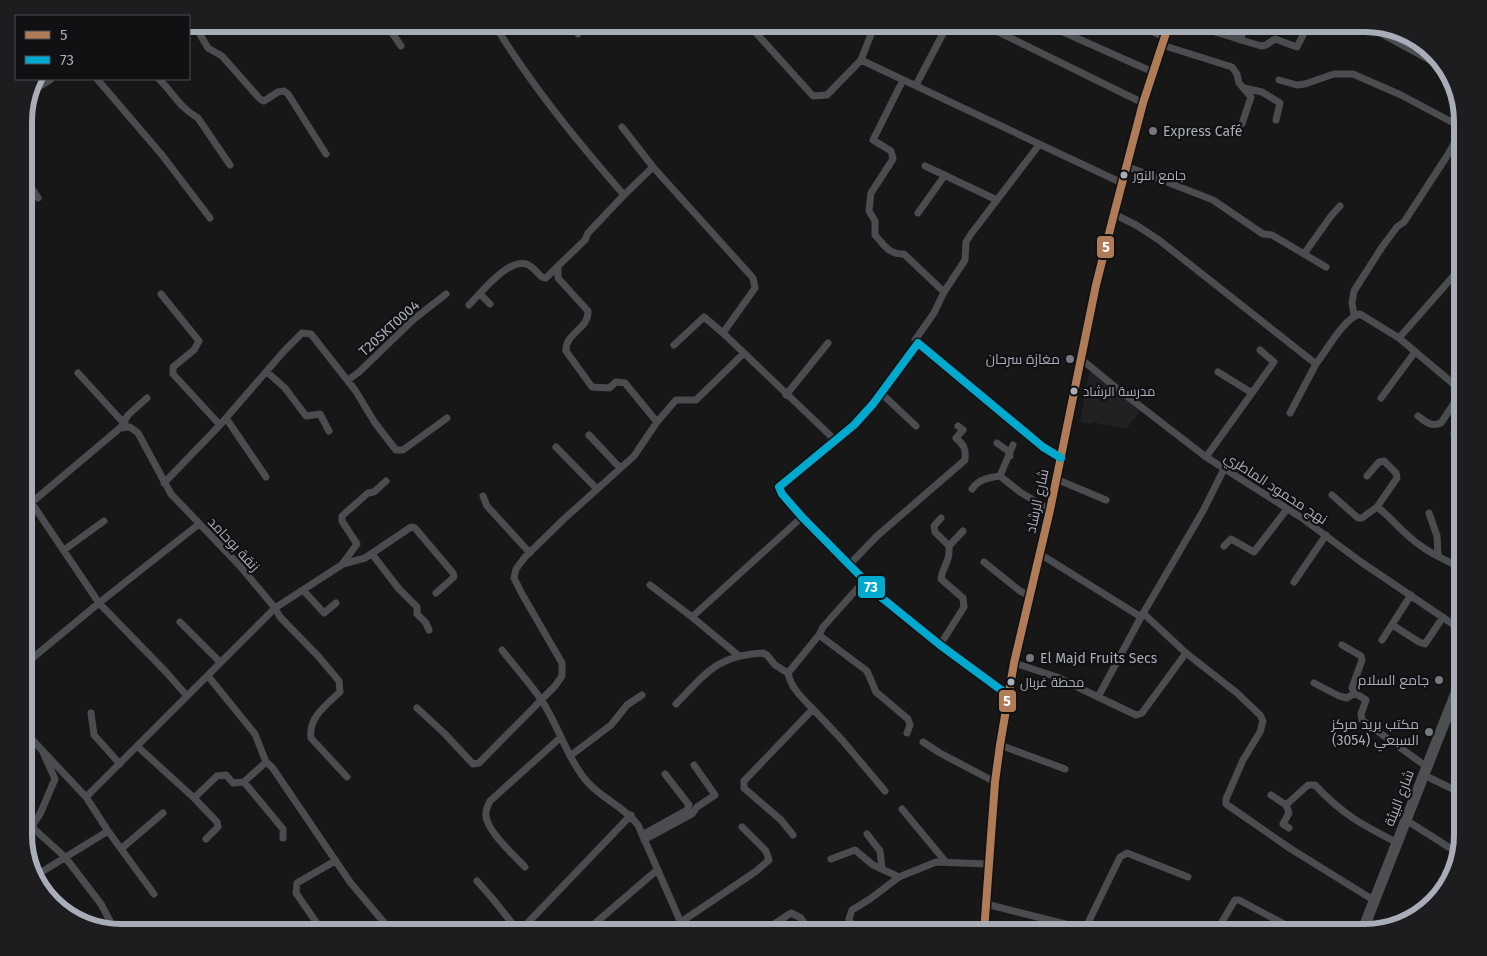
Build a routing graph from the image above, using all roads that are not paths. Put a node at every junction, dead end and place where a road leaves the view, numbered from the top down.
1 (199, 32) edge
2 (391, 32) edge
3 (499, 32) edge
4 (755, 32) edge
5 (872, 32) edge
6 (944, 32) edge
7 (998, 32) edge
8 (1063, 32) edge
9 (1149, 32) edge
10 (1166, 32) edge
11 (1214, 32) edge
12 (1243, 32) edge
13 (1303, 35) dead end
14 (1383, 35) edge
15 (1240, 40) junction
16 (1163, 41) junction
17 (401, 46) dead end
18 (1428, 59) edge
19 (861, 60) junction
20 (1153, 72) junction
21 (98, 80) edge
22 (161, 80) edge
23 (903, 80) junction
24 (1279, 80) dead end
25 (916, 85) junction
26 (1243, 88) junction
27 (1143, 103) junction
28 (1276, 120) dead end
29 (1454, 121) edge
30 (1242, 124) dead end
31 (622, 127) dead end
32 (1454, 142) edge
33 (1039, 145) junction
34 (326, 154) dead end
35 (230, 165) dead end
36 (924, 166) dead end
37 (1126, 166) junction
38 (653, 167) junction
39 (945, 175) junction
40 (1122, 183) junction
41 (33, 190) edge
42 (624, 195) junction
43 (38, 198) dead end
44 (997, 200) junction
45 (1340, 206) dead end
46 (918, 213) dead end
47 (1114, 214) junction
48 (210, 218) dead end
49 (1304, 254) junction
50 (558, 266) junction
51 (1326, 267) dead end
52 (1454, 275) edge
53 (944, 292) junction
54 (161, 294) dead end
55 (446, 294) dead end
56 (480, 294) junction
57 (490, 304) dead end
58 (469, 305) dead end
59 (1354, 315) junction
60 (723, 334) junction
61 (1399, 338) junction
62 (828, 343) dead end
63 (918, 343) junction
64 (674, 345) dead end
65 (1260, 350) dead end
66 (1415, 352) junction
67 (744, 353) junction
68 (1081, 359) junction
69 (1316, 364) junction
70 (267, 372) junction
71 (1218, 372) dead end
72 (78, 373) dead end
73 (348, 380) junction
74 (1454, 384) edge
75 (881, 393) junction
76 (1252, 393) junction
77 (786, 395) junction
78 (147, 398) dead end
79 (1381, 398) dead end
80 (1454, 404) edge
81 (1290, 413) dead end
82 (1418, 416) dead end
83 (226, 418) junction
84 (447, 418) dead end
85 (657, 422) junction
86 (126, 423) junction
87 (220, 425) junction
88 (916, 426) dead end
89 (958, 426) dead end
90 (330, 431) dead end
91 (589, 435) dead end
92 (836, 442) junction
93 (997, 443) dead end
94 (1013, 445) dead end
95 (556, 446) dead end
96 (1010, 456) junction
97 (1206, 457) junction
98 (1061, 458) junction
99 (620, 468) junction
100 (1224, 469) junction
101 (1000, 476) junction
102 (1367, 476) dead end
103 (266, 478) dead end
104 (1056, 479) junction
105 (386, 481) dead end
106 (164, 483) junction
107 (596, 488) junction
108 (972, 489) dead end
109 (1332, 495) dead end
110 (483, 496) dead end
111 (33, 500) edge
112 (1106, 500) dead end
113 (33, 505) edge
114 (1377, 507) junction
115 (1288, 509) junction
116 (1050, 510) junction
117 (1430, 513) dead end
118 (802, 517) junction
119 (941, 518) dead end
120 (104, 521) dead end
121 (199, 524) junction
122 (963, 531) dead end
123 (1326, 535) junction
124 (949, 546) junction
125 (1224, 546) dead end
126 (64, 550) junction
127 (530, 553) junction
128 (372, 554) junction
129 (1040, 554) junction
130 (1438, 555) junction
131 (984, 562) dead end
132 (343, 564) junction
133 (1454, 564) edge
134 (849, 565) junction
135 (864, 581) junction
136 (1294, 582) dead end
137 (650, 585) dead end
138 (303, 590) junction
139 (436, 593) dead end
140 (1410, 595) junction
141 (1030, 596) junction
142 (99, 603) junction
143 (336, 604) dead end
144 (275, 608) junction
145 (1142, 615) junction
146 (692, 617) junction
147 (1443, 617) junction
148 (180, 622) dead end
149 (1393, 623) junction
150 (1454, 625) edge
151 (429, 630) dead end
152 (819, 635) junction
153 (1382, 640) dead end
154 (940, 644) junction
155 (1342, 646) dead end
156 (502, 650) dead end
157 (1186, 653) junction
158 (739, 656) junction
159 (33, 658) edge
160 (220, 662) junction
161 (1014, 663) junction
162 (788, 672) junction
163 (208, 676) junction
164 (1314, 683) dead end
165 (1355, 693) junction
166 (642, 695) dead end
167 (1008, 695) junction
168 (187, 696) junction
169 (1098, 697) junction
170 (542, 700) junction
171 (1454, 700) edge
172 (676, 704) dead end
173 (418, 708) dead end
174 (813, 709) junction
175 (92, 713) dead end
176 (1454, 714) edge
177 (907, 733) dead end
178 (561, 737) junction
179 (33, 740) edge
180 (923, 742) dead end
181 (1000, 745) junction
182 (137, 746) junction
183 (42, 750) junction
184 (570, 756) junction
185 (266, 762) junction
186 (120, 764) junction
187 (694, 765) dead end
188 (1065, 769) dead end
189 (1428, 772) junction
190 (665, 774) dead end
191 (347, 777) dead end
192 (244, 782) junction
193 (995, 782) junction
194 (1454, 788) edge
195 (885, 791) dead end
196 (1272, 795) dead end
197 (86, 797) junction
198 (194, 798) junction
199 (1286, 806) junction
200 (902, 809) dead end
201 (163, 813) dead end
202 (631, 816) junction
203 (1409, 822) junction
204 (742, 828) dead end
205 (1289, 828) dead end
206 (108, 831) junction
207 (867, 834) dead end
208 (794, 835) dead end
209 (643, 837) junction
210 (283, 838) dead end
211 (206, 839) dead end
212 (1398, 843) junction
213 (121, 849) junction
214 (1453, 850) edge
215 (65, 858) junction
216 (831, 859) dead end
217 (335, 861) junction
218 (946, 861) junction
219 (988, 864) junction
220 (525, 867) dead end
221 (882, 868) junction
222 (657, 870) junction
223 (1390, 871) junction
224 (41, 873) edge
225 (899, 877) junction
226 (1188, 877) dead end
227 (477, 881) dead end
228 (154, 894) dead end
229 (1375, 900) junction
230 (986, 904) junction
231 (681, 922) joint
232 (111, 923) dead end
233 (1372, 923) edge
234 (318, 924) edge
235 (385, 924) edge
236 (513, 924) edge
237 (527, 924) edge
238 (593, 924) edge
239 (774, 924) edge
240 (804, 924) edge
241 (851, 924) edge
242 (985, 924) edge
243 (1059, 924) edge
244 (1087, 924) edge
245 (1221, 924) edge
246 (1284, 924) edge
247 (1365, 924) edge

1 - 34 street
2 - 17 street
3 - 42 street
4 - 19 street
5 - 19 street
6 - 25 street
7 - 27 street
8 - 20 street
9 - 16 street
10 - 16 street, شارع الرشاد
11 - 15 street
12 - 15 street
13 - 15 street
14 - 18 street
16 - 20 street, شارع الرشاد
16 - 26 street
19 - 23 street
20 - 27 street, شارع الرشاد
21 - 48 street
22 - 35 street
23 - 25 street
23 - 53 street
24 - 29 street
25 - 33 street
26 - 28 street
26 - 30 street
27 - 37 street, شارع الرشاد
31 - 38 street
32 - 59 street
33 - 40 street
33 - 44 street
36 - 39 street
37 - 40 street, شارع الرشاد
37 - 49 street
38 - 42 street
38 - 60 street
39 - 44 street
39 - 46 street
40 - 47 street, شارع الرشاد
41 - 43 street
42 - 50 street
44 - 53 street
45 - 49 street
47 - 68 street, شارع الرشاد
47 - 69 street
49 - 51 street
50 - 56 street
50 - 85 street
52 - 61 street
53 - 63 street
54 - 87 street
55 - 73 street, T20SKT0004
56 - 57 street
56 - 58 street
59 - 61 street
59 - 69 street
60 - 64 street
60 - 67 street
61 - 66 street
62 - 77 street
63 - 75 street
63 - 98 street
65 - 76 street
66 - 74 street
66 - 79 street
67 - 77 street
67 - 85 street
68 - 97 street, نهج محمود الماطري
68 - 98 street, شارع الرشاد
69 - 81 street
70 - 73 street
70 - 83 street
70 - 90 street
71 - 76 street
72 - 86 street, زنقة بوحامد
73 - 84 street
75 - 88 street
75 - 92 street
76 - 97 street
77 - 92 street
78 - 86 street
80 - 82 street
83 - 87 street
83 - 103 street
85 - 99 street
86 - 106 street, زنقة بوحامد
86 - 111 street
87 - 106 street
89 - 134 street
91 - 99 street
92 - 118 street
93 - 96 street
94 - 96 street
95 - 107 street
96 - 101 street
97 - 100 street, نهج محمود الماطري
98 - 104 street, شارع الرشاد
99 - 107 street
100 - 115 street, نهج محمود الماطري
100 - 145 street
101 - 108 street
101 - 116 street
102 - 114 street
104 - 112 street
104 - 116 street, شارع الرشاد
105 - 132 street
106 - 121 street, زنقة بوحامد
107 - 127 street
109 - 114 street
110 - 127 street
113 - 126 street
114 - 130 street
115 - 123 street, نهج محمود الماطري
115 - 125 street
116 - 129 street, شارع الرشاد
117 - 130 street
118 - 134 street
118 - 146 street
119 - 124 street
120 - 126 street
121 - 142 street
121 - 144 street, زنقة بوحامد
122 - 124 street
123 - 136 street
123 - 140 street, نهج محمود الماطري
124 - 154 street
126 - 142 street
127 - 170 street
128 - 132 street
128 - 139 street
128 - 151 street
129 - 141 street, شارع الرشاد
129 - 145 street
130 - 133 street
131 - 141 street
132 - 138 street
134 - 135 street
135 - 152 street
135 - 154 street
137 - 146 street
138 - 143 street
138 - 144 street
140 - 147 street, نهج محمود الماطري
140 - 149 street
141 - 161 street, شارع الرشاد
142 - 159 street
142 - 168 street
144 - 160 street
144 - 191 street, زنقة بوحامد
145 - 157 street
145 - 169 street
146 - 158 street
147 - 149 street
147 - 150 street, نهج محمود الماطري
148 - 160 street
149 - 153 street
152 - 162 street
152 - 177 street
154 - 167 street
155 - 165 street
156 - 170 street
157 - 169 street
157 - 229 street
158 - 162 street
158 - 172 street
160 - 163 street
161 - 167 street, شارع الرشاد
161 - 169 street
162 - 174 street
163 - 168 street
163 - 185 street
164 - 165 street
165 - 189 street
166 - 184 street
167 - 181 street, شارع الرشاد
168 - 182 street
170 - 173 street
170 - 178 street
171 - 189 main road, شارع البيئة
174 - 195 street
174 - 208 street
175 - 186 street
176 - 189 main road, شارع البيئة
178 - 184 street
178 - 220 street
179 - 183 street
180 - 193 street
181 - 188 street
181 - 193 street, شارع الرشاد
182 - 186 street
182 - 198 street
183 - 197 street
183 - 215 street
184 - 202 street
185 - 192 street
185 - 217 street
186 - 197 street
187 - 209 street
189 - 194 street
189 - 203 main road, شارع البيئة
190 - 209 street
192 - 198 street
192 - 210 street
193 - 219 street, شارع الرشاد
196 - 199 street
197 - 206 street
198 - 211 street
199 - 205 street
199 - 212 street
200 - 218 street
201 - 213 street
202 - 209 street
202 - 237 street
203 - 212 main road, شارع البيئة
203 - 214 street
203 - 223 main road, شارع البيئة
204 - 231 street
206 - 213 street
206 - 215 street
207 - 221 street
209 - 222 street
212 - 223 main road, شارع البيئة
213 - 228 street
215 - 224 street
215 - 232 street
216 - 221 street
217 - 234 street
217 - 235 street
218 - 219 street
218 - 225 street
219 - 230 street, شارع الرشاد
221 - 225 street
222 - 231 street
222 - 238 street
223 - 229 main road, شارع البيئة
223 - 233 main road, شارع البيئة
225 - 241 street
226 - 244 street
227 - 236 street
229 - 247 main road, شارع البيئة
230 - 242 street, شارع الرشاد
230 - 243 street
239 - 240 street
245 - 246 street

